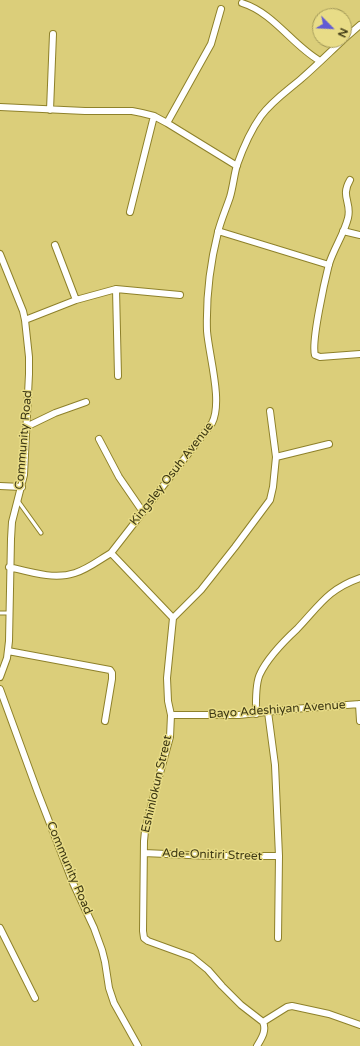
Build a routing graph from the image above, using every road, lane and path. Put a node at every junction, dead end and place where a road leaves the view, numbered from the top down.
1 (242, 2) dead end
2 (221, 9) dead end
3 (360, 25) edge
4 (352, 32) edge
5 (54, 34) dead end
6 (335, 48) edge
7 (320, 61) junction
8 (0, 107) edge
9 (50, 110) junction
10 (154, 116) junction
11 (167, 123) junction
12 (237, 166) junction
13 (350, 180) dead end
14 (130, 212) dead end
15 (218, 231) junction
16 (343, 231) junction
17 (360, 235) edge
18 (55, 245) dead end
19 (0, 254) edge
20 (329, 265) junction
21 (116, 289) junction
22 (180, 295) dead end
23 (76, 300) junction
24 (25, 320) junction
25 (360, 354) edge
26 (118, 376) dead end
27 (86, 402) dead end
28 (270, 411) dead end
29 (26, 427) junction
30 (99, 440) dead end
31 (329, 444) dead end
32 (276, 457) junction
33 (0, 486) edge
34 (22, 487) junction
35 (18, 501) junction
36 (143, 512) junction
37 (41, 533) dead end
38 (111, 553) junction
39 (9, 567) junction
40 (360, 578) edge
41 (9, 612) junction
42 (0, 613) edge
43 (173, 618) junction
44 (8, 651) junction
45 (0, 677) edge
46 (0, 689) edge
47 (360, 704) edge
48 (268, 712) junction
49 (256, 714) junction
50 (171, 715) junction
51 (360, 720) edge
52 (105, 721) dead end
53 (144, 852) junction
54 (279, 856) junction
55 (0, 928) edge
56 (278, 938) dead end
57 (35, 998) dead end
58 (263, 1022) junction
59 (360, 1025) edge
60 (138, 1046) edge
61 (257, 1046) edge

1 - 7 street
2 - 11 street
3 - 4 street, Kingsley Osuh Avenue
5 - 9 street
6 - 7 street, Kingsley Osuh Avenue
7 - 12 street, Kingsley Osuh Avenue
8 - 9 street
9 - 10 street
10 - 11 street
10 - 14 street
11 - 12 street
12 - 15 street, Kingsley Osuh Avenue
13 - 16 street
15 - 20 street
15 - 36 street, Kingsley Osuh Avenue
16 - 17 street
16 - 20 street
18 - 23 street
19 - 24 street, Community Road
20 - 25 street
21 - 22 street
21 - 23 street
21 - 26 street
23 - 24 street
24 - 29 street, Community Road
27 - 29 street
28 - 32 street
29 - 34 street, Community Road
30 - 36 street
31 - 32 street
32 - 43 street
33 - 34 street
34 - 35 street, Community Road
35 - 37 lane
35 - 39 street, Community Road
36 - 38 street, Kingsley Osuh Avenue
38 - 39 street, Kingsley Osuh Avenue
38 - 43 street
39 - 41 street, Community Road
40 - 49 street
41 - 42 lane
41 - 44 street, Community Road
43 - 50 street, Eshinlokun Street
44 - 45 street, Community Road
44 - 52 street
46 - 60 street, Community Road
47 - 48 street, Bayo Adeshiyan Avenue
47 - 51 street
48 - 49 street, Bayo Adeshiyan Avenue
48 - 54 street
49 - 50 street, Bayo Adeshiyan Avenue
50 - 53 street, Eshinlokun Street
53 - 54 street, Ade-Onitiri Street
53 - 58 street, Eshinlokun Street
54 - 56 street
55 - 57 street
58 - 59 street
58 - 61 street

